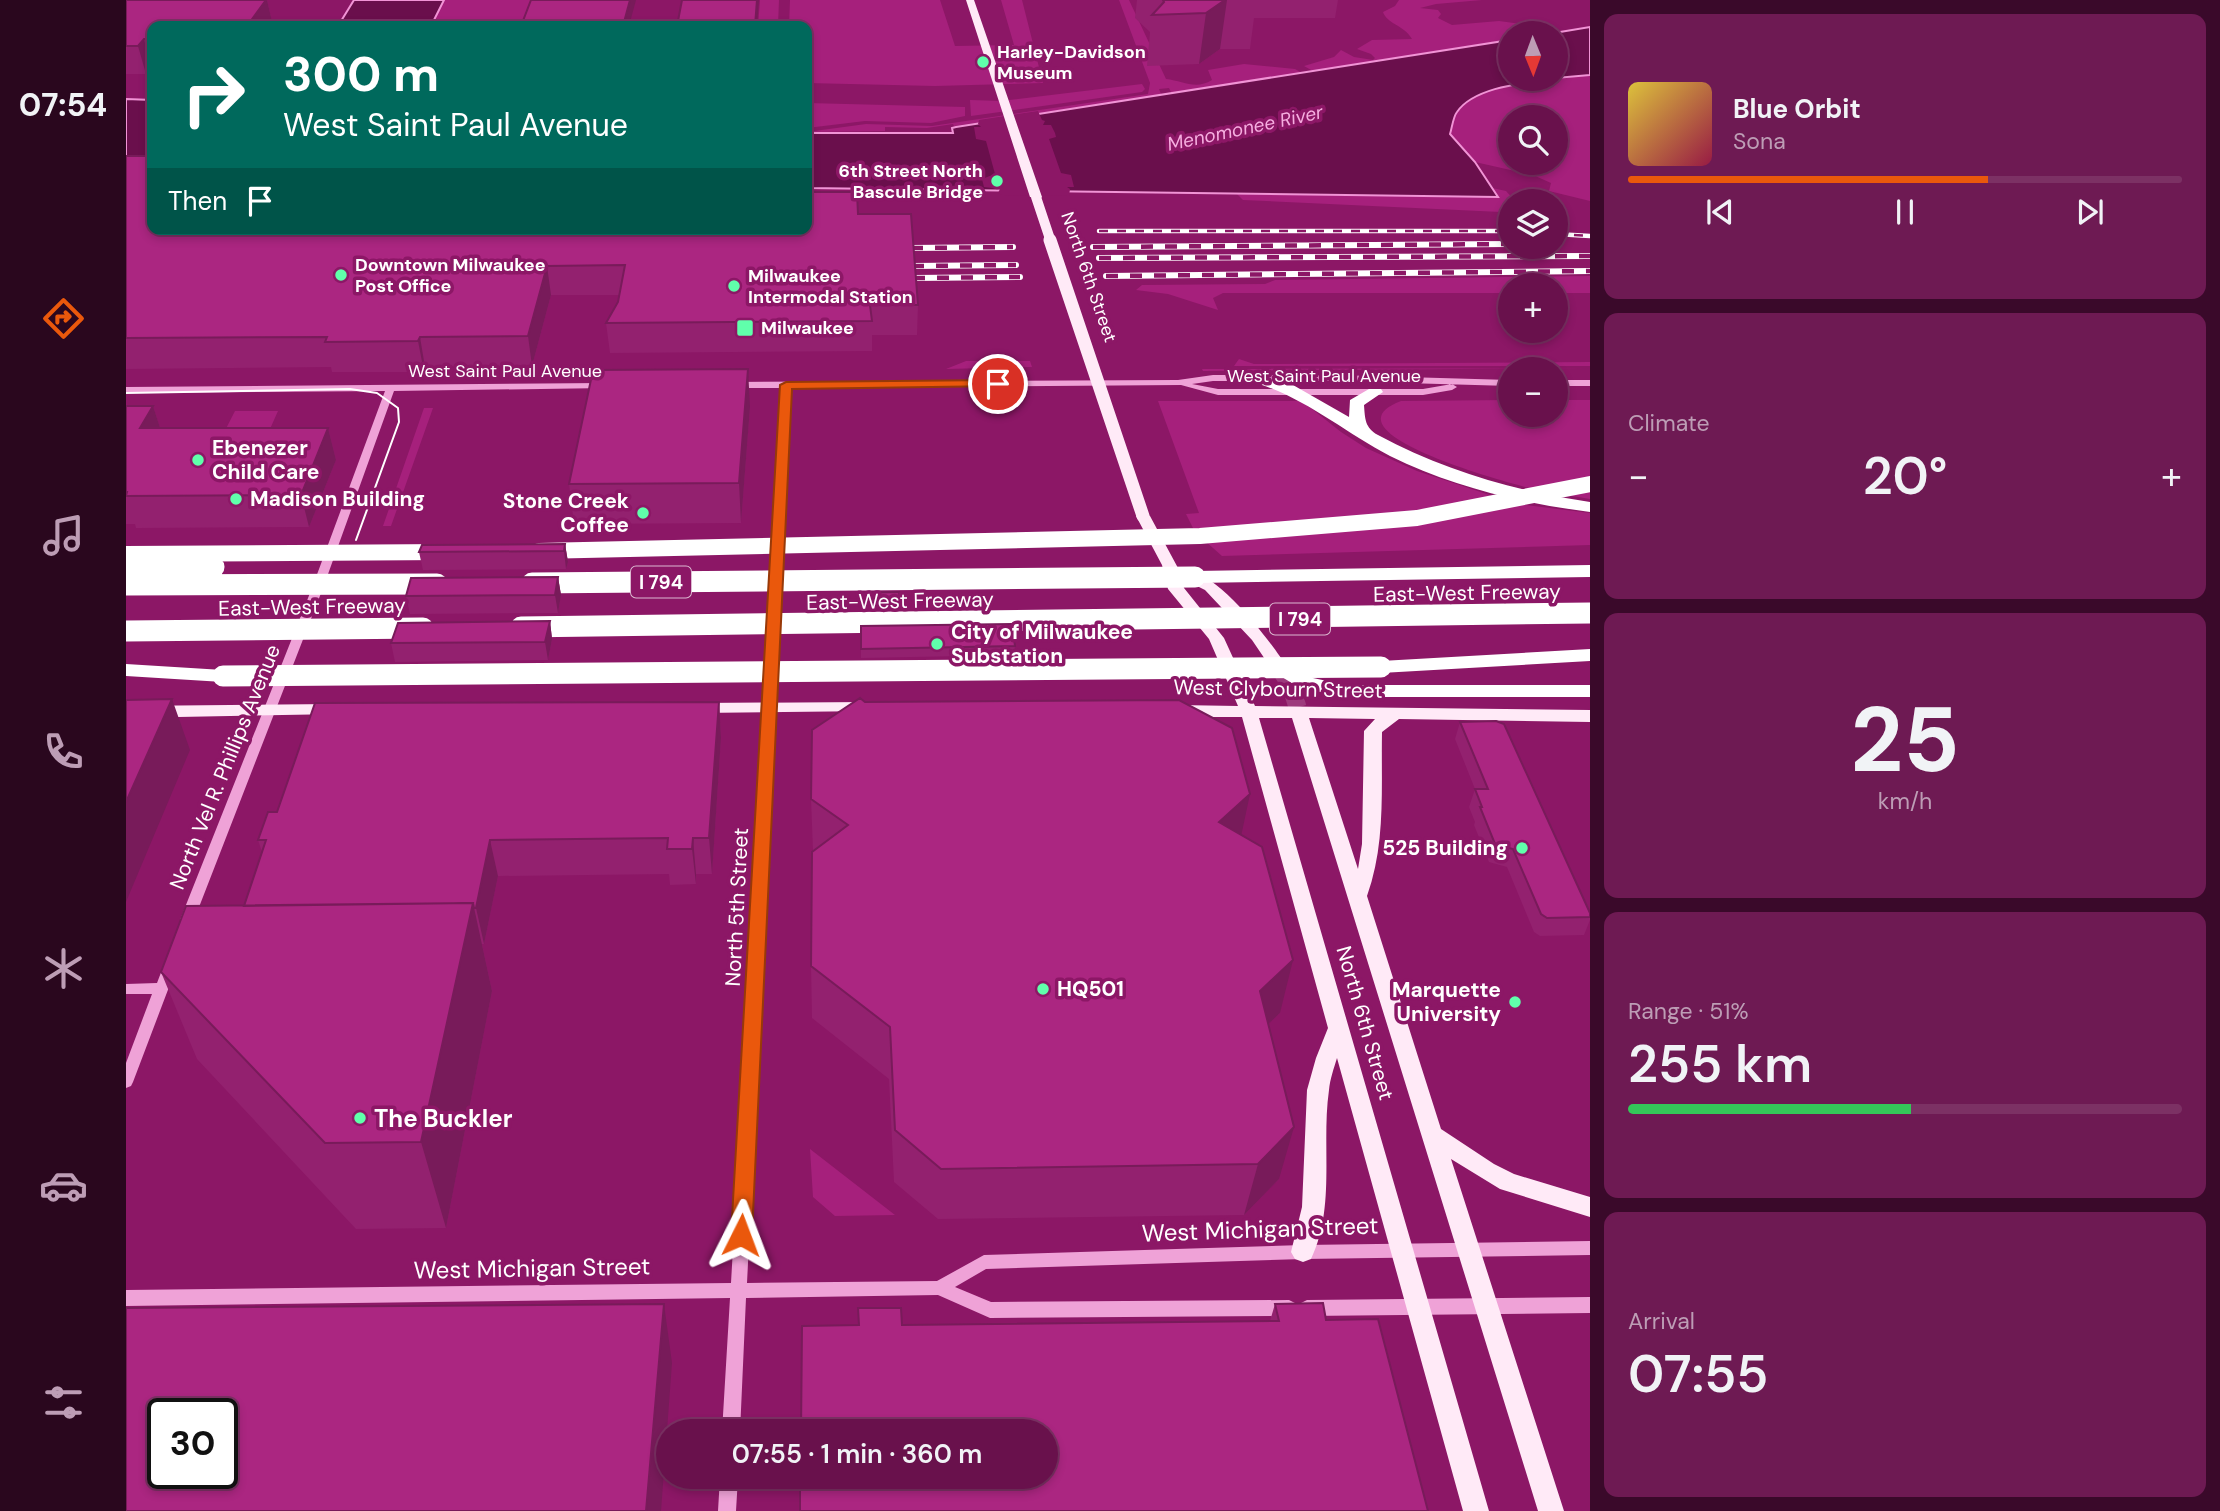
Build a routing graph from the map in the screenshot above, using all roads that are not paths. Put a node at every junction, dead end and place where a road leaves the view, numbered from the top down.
1 (970, 0) edge
2 (1255, 378) junction
3 (1178, 383) junction
4 (1470, 383) junction
5 (1498, 383) edge
6 (1568, 383) edge
7 (1590, 383) edge
8 (786, 385) junction
9 (613, 386) edge
10 (723, 386) edge
11 (391, 387) junction
12 (126, 390) edge
13 (1300, 392) junction
14 (1375, 392) junction
15 (1363, 433) junction
16 (1590, 471) edge
17 (1590, 484) edge
18 (1590, 506) edge
19 (1467, 509) junction
20 (514, 552) edge
21 (126, 554) edge
22 (1170, 565) junction
23 (1590, 569) edge
24 (126, 571) edge
25 (456, 583) edge
26 (511, 583) edge
27 (126, 585) edge
28 (1590, 614) edge
29 (499, 627) edge
30 (443, 628) edge
31 (126, 631) edge
32 (1590, 655) edge
33 (1279, 667) joint
34 (1381, 667) junction
35 (1590, 668) edge
36 (126, 670) edge
37 (126, 677) edge
38 (223, 677) junction
39 (1590, 691) edge
40 (770, 707) junction
41 (889, 707) edge
42 (681, 708) edge
43 (351, 710) edge
44 (1164, 710) edge
45 (268, 711) junction
46 (126, 712) edge
47 (1249, 712) junction
48 (1299, 712) junction
49 (1397, 713) junction
50 (1590, 716) edge
51 (1357, 897) junction
52 (183, 933) edge
53 (173, 958) edge
54 (162, 988) junction
55 (126, 989) edge
56 (1339, 1027) junction
57 (126, 1082) edge
58 (1433, 1135) junction
59 (1590, 1207) edge
60 (1590, 1248) edge
61 (1469, 1249) junction
62 (1402, 1250) junction
63 (1303, 1252) junction
64 (939, 1288) junction
65 (738, 1290) junction
66 (126, 1298) edge
67 (1590, 1305) edge
68 (1486, 1306) junction
69 (1418, 1307) junction
70 (732, 1419) edge
71 (728, 1489) edge
72 (727, 1511) edge
73 (1476, 1511) edge
74 (1552, 1511) edge

1 - 22 main road, North 6th Street, bridge
2 - 3 street, West Saint Paul Avenue
2 - 4 street, West Saint Paul Avenue
2 - 13 highway
3 - 8 street, West Saint Paul Avenue
3 - 13 street, West Saint Paul Avenue
4 - 5 street, West Saint Paul Avenue
4 - 14 street, West Saint Paul Avenue
6 - 7 street
8 - 10 street, West Saint Paul Avenue
8 - 40 street, North 5th Street
9 - 11 street, West Saint Paul Avenue
11 - 12 street, West Saint Paul Avenue
11 - 45 street, North Vel R. Phillips Avenue
13 - 14 street, West Saint Paul Avenue
13 - 15 highway
14 - 15 highway
15 - 18 highway
16 - 19 highway, bridge
17 - 19 highway, bridge
19 - 20 highway, bridge
21 - 24 highway, bridge
22 - 33 main road
22 - 47 main road, North 6th Street
23 - 26 highway, East-West Freeway / I 794, bridge
25 - 27 highway, East-West Freeway, bridge
28 - 29 highway, East-West Freeway / I 794, bridge
30 - 31 highway, East-West Freeway, bridge
32 - 34 highway
33 - 39 highway
34 - 35 highway
34 - 38 highway, bridge
36 - 38 highway
37 - 38 highway
40 - 41 main road
40 - 42 main road
40 - 65 street, North 5th Street
43 - 45 main road
44 - 47 main road, West Clybourn Street
45 - 46 main road
45 - 52 street, North Vel R. Phillips Avenue
47 - 48 main road, West Clybourn Street
47 - 56 main road, North 6th Street
48 - 49 main road, West Clybourn Street
48 - 51 main road, North 6th Street
49 - 50 main road, West Clybourn Street
49 - 51 main road
51 - 58 main road, North 6th Street
53 - 54 street
54 - 55 street
54 - 57 street
56 - 62 main road, North 6th Street
56 - 63 main road
58 - 59 main road
58 - 61 main road, North 6th Street
60 - 61 street, West Michigan Street
61 - 62 street, West Michigan Street
61 - 68 main road, North 6th Street
62 - 63 street, West Michigan Street
62 - 69 main road, North 6th Street
63 - 64 street, West Michigan Street
64 - 65 street, West Michigan Street
64 - 69 street, West Michigan Street
65 - 66 street, West Michigan Street
65 - 70 street, North 5th Street
67 - 68 street, West Michigan Street
68 - 69 street, West Michigan Street
68 - 74 main road, North 6th Street
69 - 73 main road, North 6th Street
71 - 72 street

